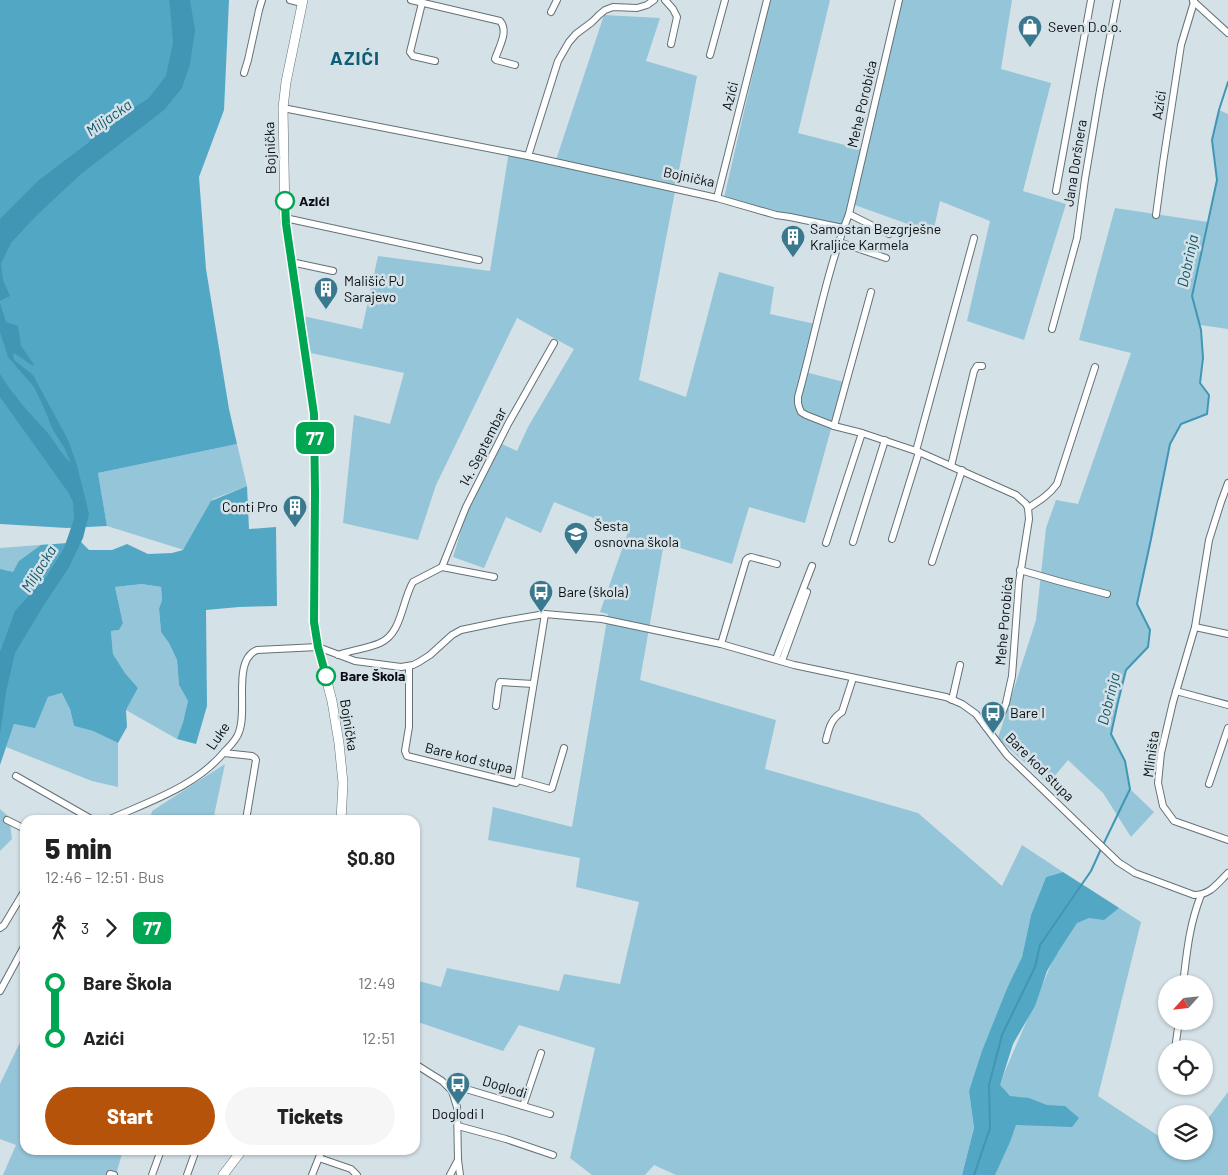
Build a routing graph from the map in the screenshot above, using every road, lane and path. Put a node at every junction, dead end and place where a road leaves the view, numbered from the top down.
1 (262, 0) edge
2 (290, 0) edge
3 (411, 0) edge
4 (557, 0) edge
5 (654, 0) edge
6 (665, 0) edge
7 (724, 0) edge
8 (767, 0) edge
9 (899, 0) edge
10 (1091, 0) edge
11 (1117, 0) edge
12 (1193, 1) edge
13 (302, 2) edge
14 (422, 3) junction
15 (551, 12) dead end
16 (1228, 33) edge
17 (671, 44) dead end
18 (710, 54) dead end
19 (435, 61) dead end
20 (515, 65) dead end
21 (244, 73) dead end
22 (283, 108) junction
23 (528, 156) junction
24 (1056, 191) dead end
25 (717, 198) junction
26 (849, 214) junction
27 (1156, 215) dead end
28 (285, 218) junction
29 (843, 228) junction
30 (889, 234) dead end
31 (974, 238) dead end
32 (839, 242) junction
33 (886, 258) dead end
34 (479, 260) dead end
35 (291, 262) junction
36 (333, 271) dead end
37 (871, 292) dead end
38 (1052, 329) dead end
39 (554, 342) dead end
40 (982, 366) dead end
41 (1095, 368) dead end
42 (834, 426) junction
43 (862, 433) junction
44 (884, 440) junction
45 (918, 451) junction
46 (950, 466) junction
47 (962, 470) junction
48 (1228, 483) edge
49 (1028, 508) junction
50 (892, 539) dead end
51 (853, 542) dead end
52 (826, 543) dead end
53 (932, 562) dead end
54 (777, 564) dead end
55 (812, 566) dead end
56 (442, 567) junction
57 (1020, 570) junction
58 (494, 577) dead end
59 (810, 584) dead end
60 (1107, 594) dead end
61 (545, 614) junction
62 (1195, 627) junction
63 (1228, 634) edge
64 (720, 644) junction
65 (318, 647) junction
66 (338, 655) junction
67 (779, 660) junction
68 (960, 665) dead end
69 (409, 666) junction
70 (853, 678) junction
71 (533, 684) junction
72 (1176, 691) junction
73 (952, 700) junction
74 (1228, 705) edge
75 (496, 706) dead end
76 (986, 727) junction
77 (1228, 728) edge
78 (826, 740) dead end
79 (564, 748) dead end
80 (224, 753) junction
81 (16, 776) dead end
82 (518, 780) junction
83 (1209, 784) dead end
84 (84, 815) edge
85 (123, 815) edge
86 (247, 815) edge
87 (341, 815) edge
88 (7, 820) dead end
89 (20, 826) edge
90 (1228, 840) edge
91 (1228, 873) edge
92 (1201, 895) junction
93 (20, 898) edge
94 (0, 928) edge
95 (20, 954) edge
96 (1184, 975) edge
97 (0, 991) edge
98 (541, 1053) dead end
99 (420, 1067) edge
100 (452, 1091) junction
101 (523, 1106) junction
102 (550, 1114) dead end
103 (458, 1126) junction
104 (159, 1155) edge
105 (194, 1155) edge
106 (238, 1155) edge
107 (320, 1155) edge
108 (553, 1155) dead end
109 (319, 1158) junction
110 (458, 1160) junction
111 (152, 1175) edge
112 (187, 1175) edge
113 (224, 1175) edge
114 (312, 1175) edge
115 (357, 1175) edge
116 (450, 1175) edge
117 (460, 1175) edge

1 - 21 street
2 - 13 street
3 - 14 street
4 - 15 street
5 - 23 street
6 - 17 street
7 - 18 street
8 - 25 street, Azići
9 - 26 street, Mehe Porobića
10 - 24 street
11 - 38 street, Jana Doršnera
12 - 16 street
12 - 27 street, Azići
13 - 22 main road, Bojnička
14 - 19 street
14 - 20 street
22 - 23 street, Bojnička
22 - 28 main road, Bojnička
23 - 25 street, Bojnička
25 - 29 street, Bojnička
26 - 29 street, Mehe Porobića
26 - 30 street
28 - 34 street
28 - 35 main road, Bojnička
29 - 32 street, Mehe Porobića
31 - 45 street
32 - 33 street
32 - 42 street, Mehe Porobića
35 - 36 street
35 - 65 main road, Bojnička
37 - 42 street
39 - 56 street, 14. Septembar
40 - 46 street
41 - 49 street
42 - 43 street, Mehe Porobića
43 - 44 street, Mehe Porobića
43 - 52 street
44 - 45 street, Mehe Porobića
44 - 51 street
45 - 46 street, Mehe Porobića
45 - 50 street
46 - 47 street, Mehe Porobića
47 - 49 street, Mehe Porobića
47 - 53 street
48 - 62 street, Mliništa
49 - 57 street, Mehe Porobića
54 - 64 street
55 - 67 street
56 - 58 street
56 - 66 street
57 - 60 street
57 - 76 street, Mehe Porobića
59 - 67 street
61 - 64 street, Bare kod stupa
61 - 69 street, Bare kod stupa
61 - 71 street, Bare kod stupa
62 - 63 street
62 - 72 street, Mliništa
64 - 67 street, Bare kod stupa
65 - 66 street
65 - 80 street, Luke
65 - 87 main road, Bojnička
66 - 69 street
67 - 70 street, Bare kod stupa
68 - 73 street
69 - 82 street, Bare kod stupa
70 - 73 street, Bare kod stupa
70 - 78 street
71 - 75 street
71 - 82 street, Bare kod stupa
72 - 74 street
72 - 90 street, Mliništa
73 - 76 street, Bare kod stupa
76 - 92 street, Bare kod stupa
77 - 83 street
79 - 82 street
80 - 85 street, Luke
80 - 86 street
81 - 84 street
88 - 89 street
91 - 92 street
92 - 96 street
93 - 94 street
95 - 97 street
98 - 101 street
99 - 100 street
100 - 101 street, Doglodi
100 - 103 street
101 - 102 street, Doglodi
103 - 108 street
103 - 110 street
104 - 111 street
105 - 112 street
106 - 113 main road
107 - 109 street
109 - 114 street
109 - 115 street
110 - 116 street
110 - 117 street

